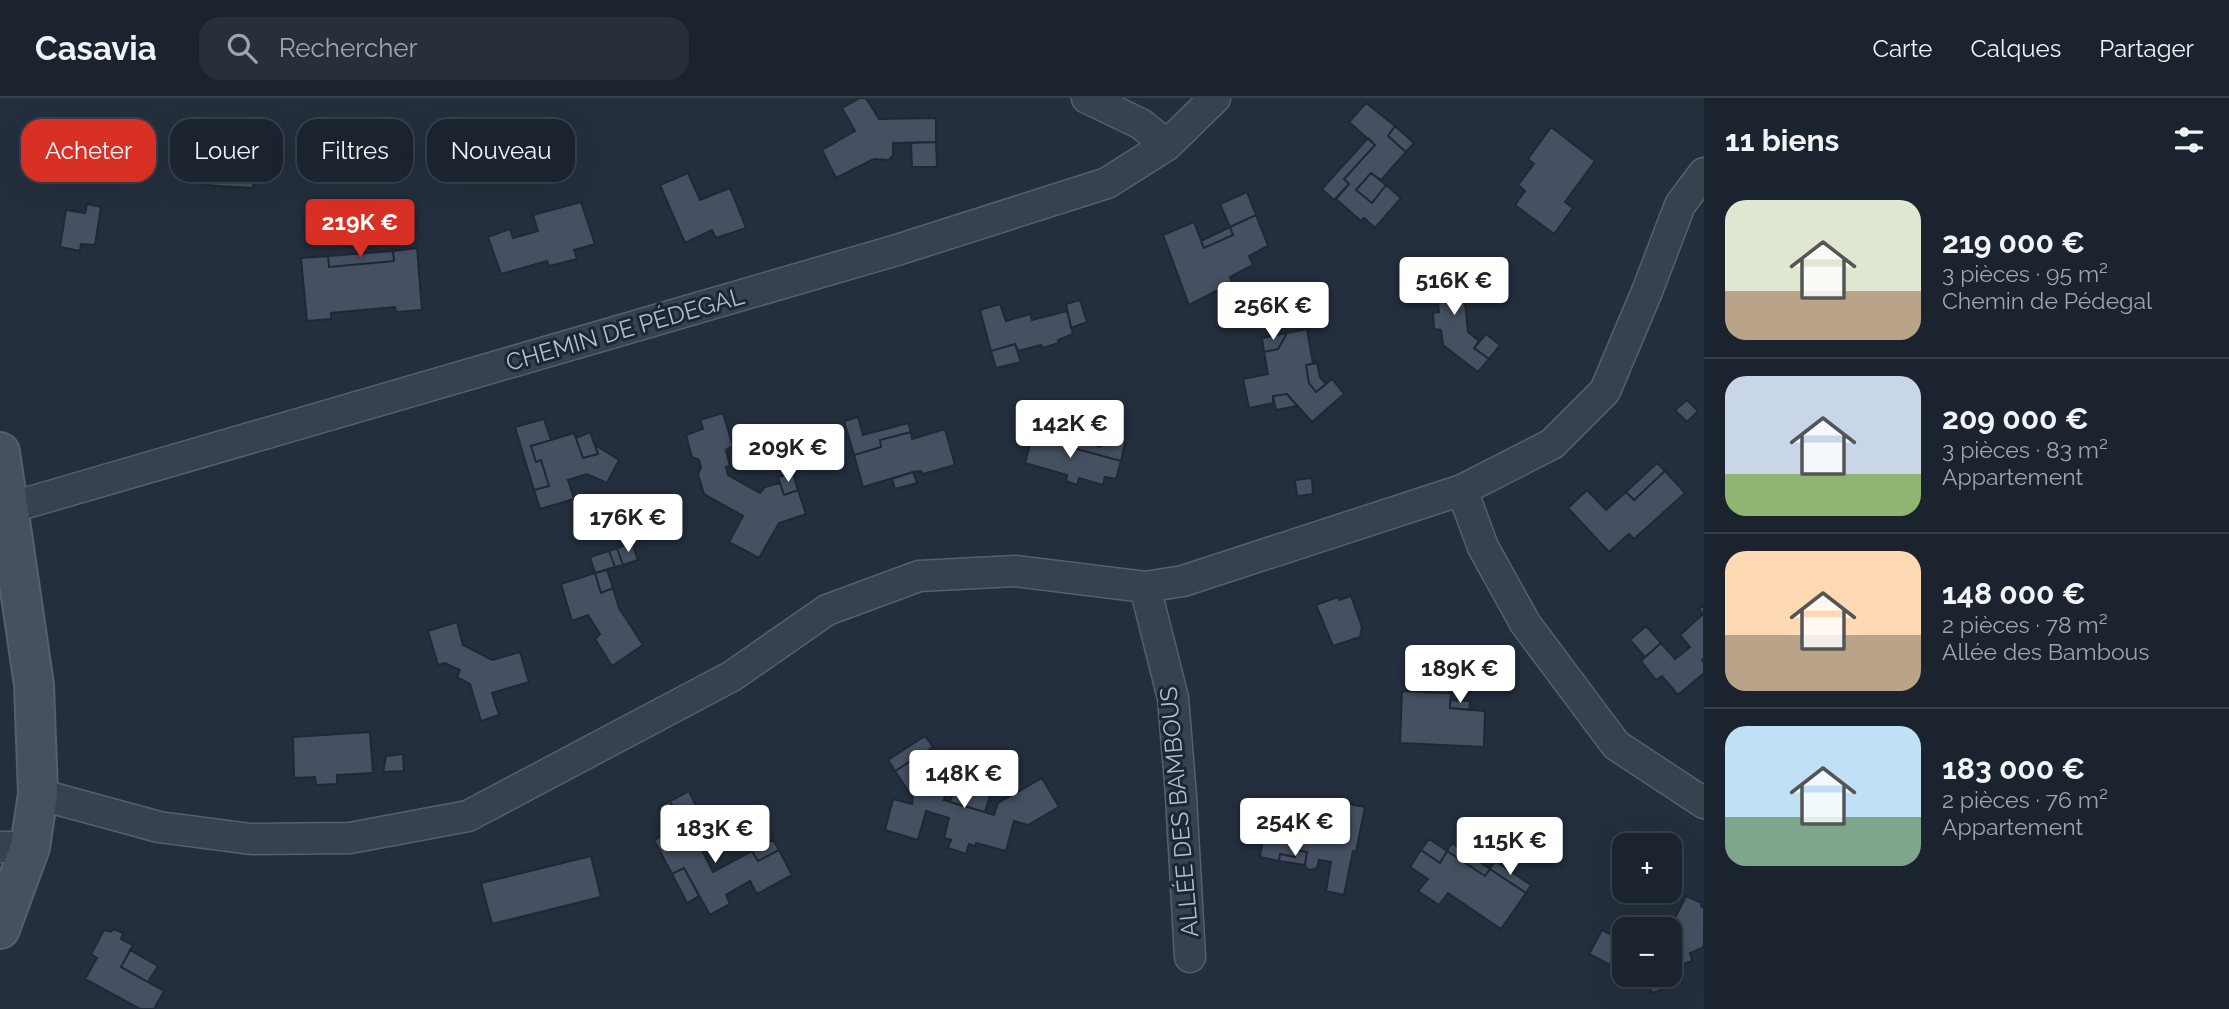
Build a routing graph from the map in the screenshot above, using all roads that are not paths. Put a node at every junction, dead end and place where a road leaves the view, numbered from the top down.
1 (1087, 98) edge
2 (1215, 98) edge
3 (1167, 145) junction
4 (1704, 173) edge
5 (0, 452) edge
6 (1462, 490) junction
7 (9, 508) junction
8 (1145, 587) junction
9 (38, 794) junction
10 (1704, 803) edge
11 (15, 847) edge
12 (0, 929) edge
13 (1191, 957) dead end

1 - 3 street
2 - 3 street, CHEMIN DE PÉDEGAL
3 - 7 street, CHEMIN DE PÉDEGAL
4 - 6 street
5 - 7 main road
6 - 8 street
6 - 10 street
7 - 9 main road
8 - 9 street
8 - 13 street, ALLÉE DES BAMBOUS
9 - 11 main road
11 - 12 main road

